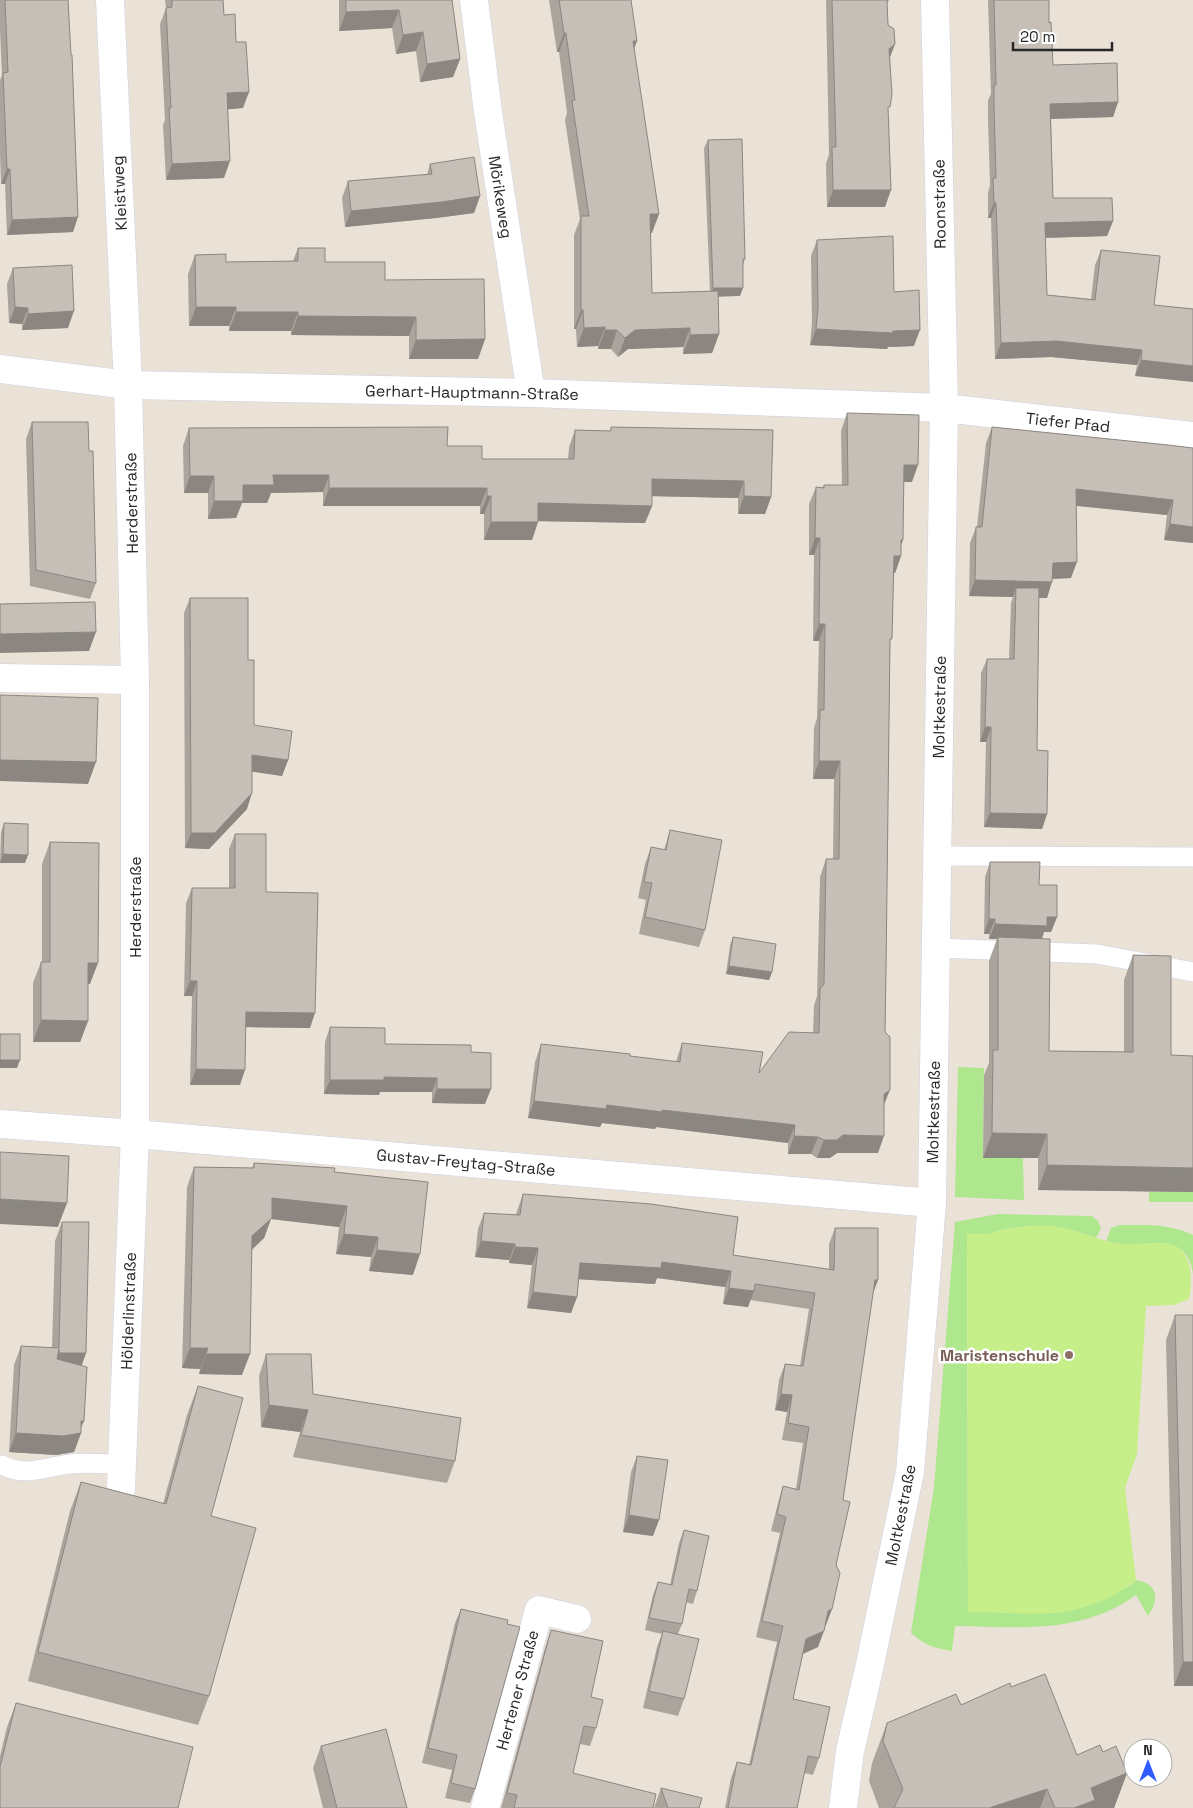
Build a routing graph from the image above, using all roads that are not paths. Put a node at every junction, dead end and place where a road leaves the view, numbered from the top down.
1 (110, 0) edge
2 (474, 0) edge
3 (935, 0) edge
4 (0, 370) edge
5 (128, 385) junction
6 (531, 392) junction
7 (944, 408) junction
8 (1193, 436) edge
9 (0, 678) edge
10 (134, 680) junction
11 (937, 856) junction
12 (1193, 857) edge
13 (936, 948) junction
14 (1193, 972) edge
15 (0, 1124) edge
16 (135, 1134) junction
17 (932, 1203) junction
18 (2, 1465) dead end
19 (121, 1477) joint
20 (577, 1619) dead end
21 (486, 1808) edge
22 (843, 1808) edge

1 - 5 street, Kleistweg
2 - 6 street, Mörikeweg
3 - 7 street, Roonstraße
4 - 5 street, Gerhart-Hauptmann-Straße
5 - 6 street, Gerhart-Hauptmann-Straße
5 - 10 street, Herderstraße
6 - 7 street, Gerhart-Hauptmann-Straße
7 - 8 street, Tiefer Pfad
7 - 11 street, Moltkestraße
9 - 10 street
10 - 16 street, Herderstraße
11 - 12 lane
11 - 13 street, Moltkestraße
13 - 14 lane
13 - 17 street, Moltkestraße
15 - 16 street, Gustav-Freytag-Straße
16 - 17 street, Gustav-Freytag-Straße
16 - 19 street, Hölderlinstraße
17 - 22 street, Moltkestraße
18 - 19 lane
20 - 21 street, Hertener Straße

